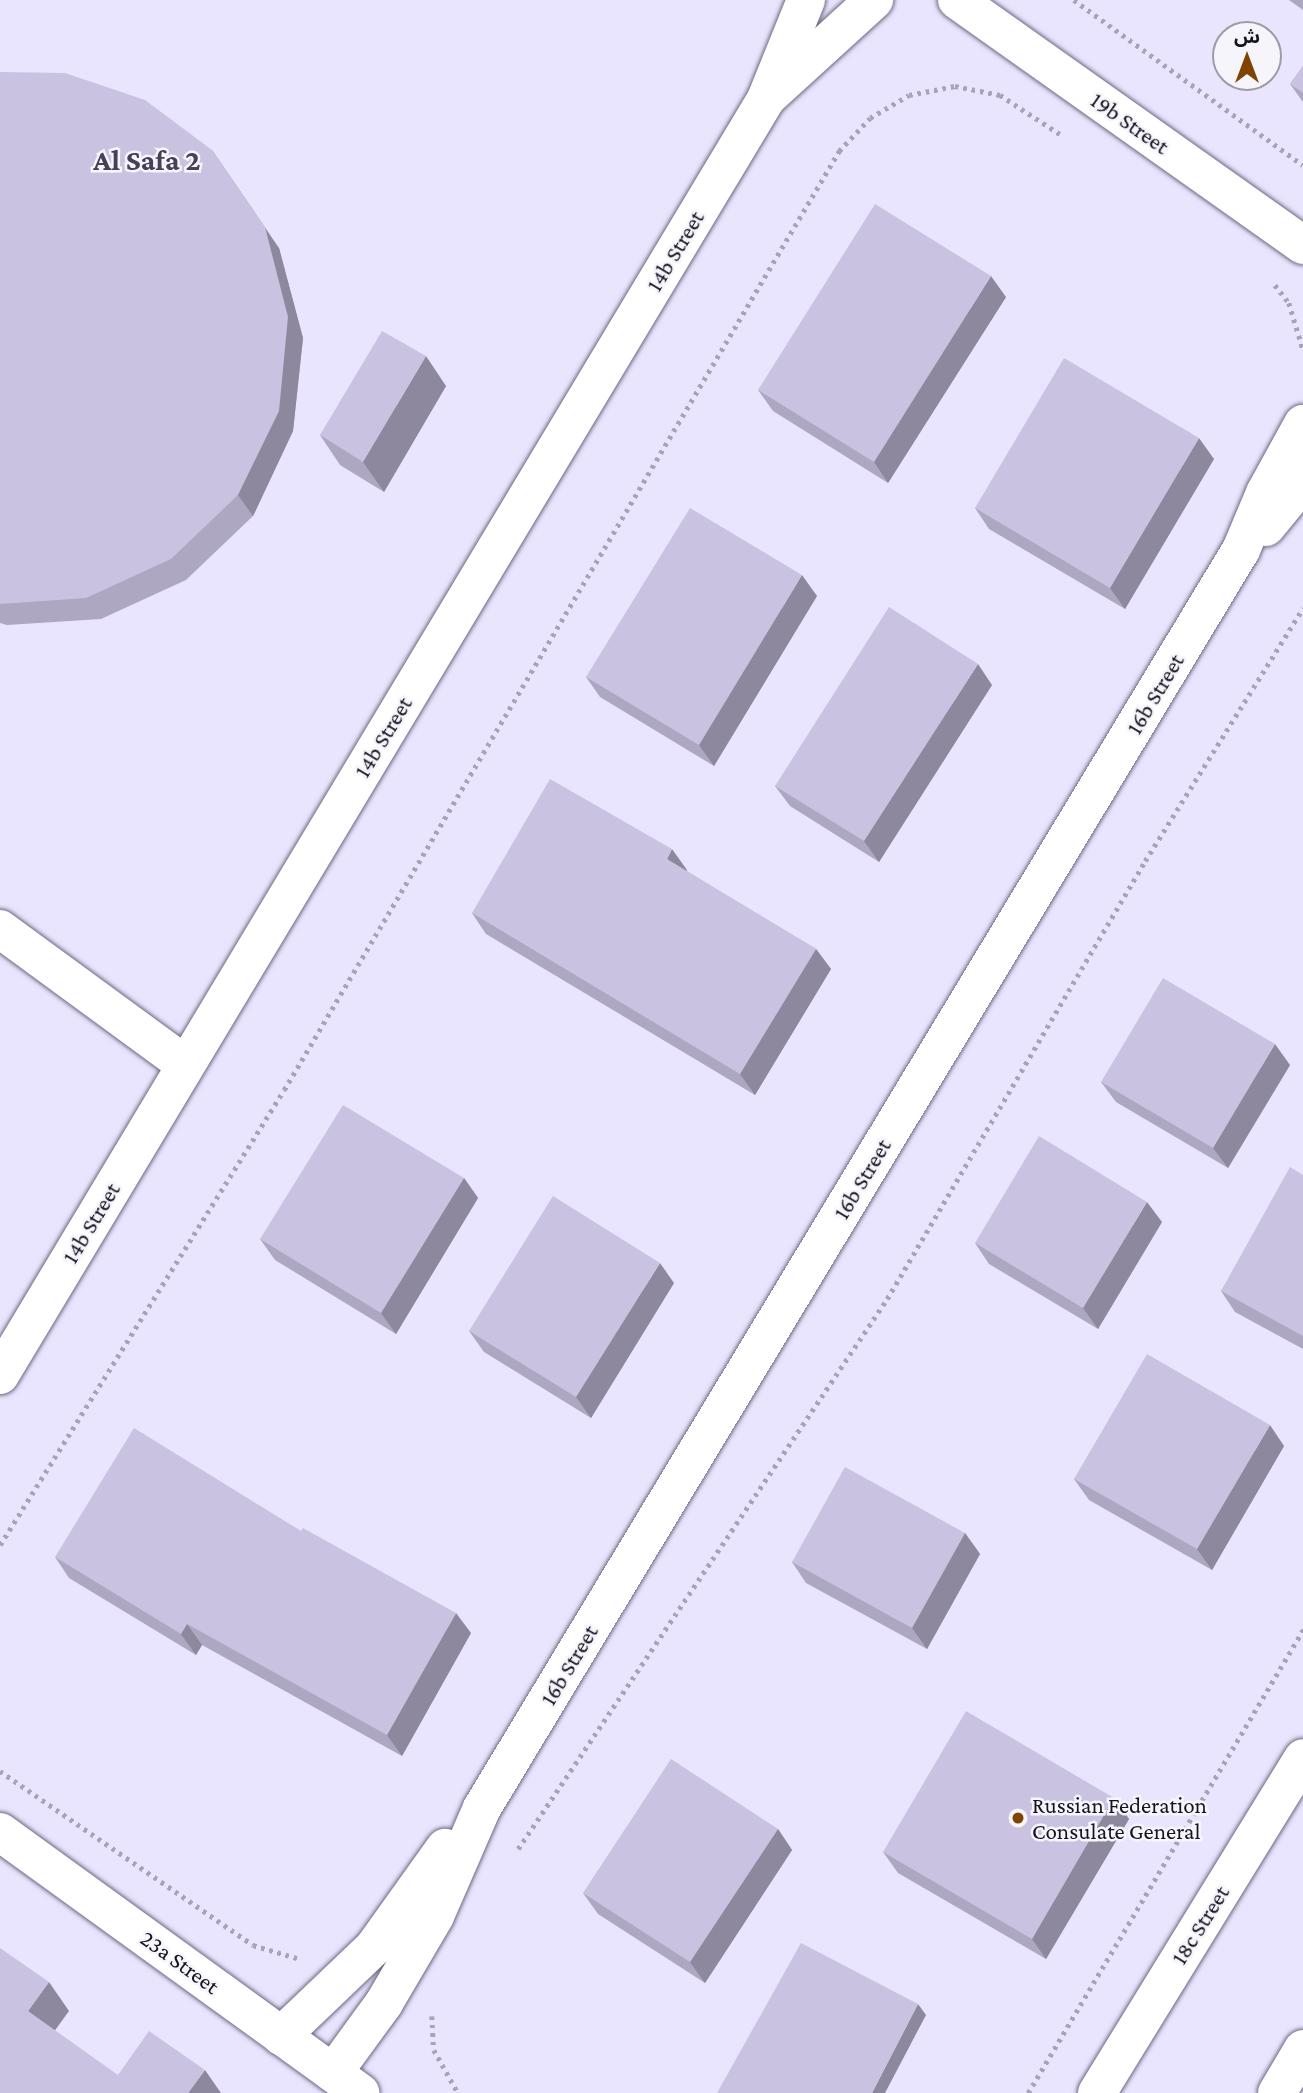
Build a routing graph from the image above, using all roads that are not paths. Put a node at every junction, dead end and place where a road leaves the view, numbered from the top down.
1 (806, 0) edge
2 (874, 0) edge
3 (965, 2) edge
4 (766, 99) junction
5 (1303, 245) edge
6 (1303, 424) edge
7 (1303, 482) edge
8 (1241, 550) junction
9 (0, 929) edge
10 (186, 1065) junction
11 (0, 1375) edge
12 (1303, 1758) edge
13 (482, 1808) junction
14 (0, 1832) edge
15 (281, 2036) junction
16 (1303, 2049) edge
17 (347, 2083) edge
18 (1097, 2093) edge
19 (1276, 2093) edge

1 - 4 street, 14b Street
2 - 4 street, 14b Street
3 - 5 street, 19b Street
4 - 10 street, 14b Street
6 - 8 street, 16b Street
7 - 8 street, 16b Street
8 - 13 street, 16b Street
9 - 10 street
10 - 11 street, 14b Street
12 - 18 street, 18c Street
13 - 15 street, 16b Street
13 - 17 street, 16b Street
14 - 15 street, 23a Street
15 - 17 street, 23a Street
16 - 19 street

